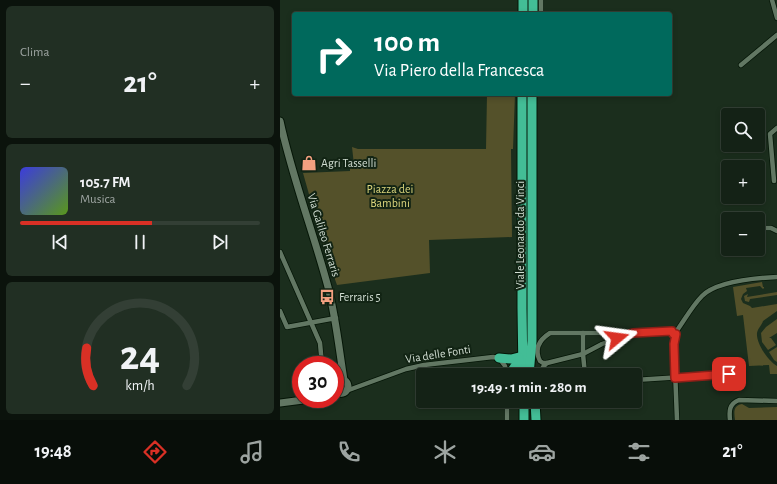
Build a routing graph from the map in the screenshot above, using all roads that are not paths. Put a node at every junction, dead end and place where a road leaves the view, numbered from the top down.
1 (523, 0) edge
2 (533, 0) edge
3 (541, 0) edge
4 (772, 0) edge
5 (523, 12) edge
6 (533, 12) edge
7 (541, 12) edge
8 (777, 18) edge
9 (777, 35) edge
10 (741, 65) dead end
11 (522, 96) edge
12 (532, 96) edge
13 (280, 121) edge
14 (777, 128) edge
15 (774, 181) dead end
16 (765, 228) edge
17 (777, 231) edge
18 (280, 252) edge
19 (776, 276) edge
20 (280, 311) edge
21 (336, 318) junction
22 (311, 323) junction
23 (675, 331) junction
24 (583, 333) junction
25 (633, 333) junction
26 (532, 341) junction
27 (583, 354) junction
28 (321, 356) edge
29 (340, 356) edge
30 (520, 356) junction
31 (499, 358) junction
32 (548, 363) junction
33 (506, 368) edge
34 (512, 368) edge
35 (519, 368) edge
36 (522, 368) edge
37 (530, 368) edge
38 (534, 368) edge
39 (542, 368) edge
40 (584, 368) edge
41 (729, 374) dead end
42 (675, 378) junction
43 (642, 380) edge
44 (344, 383) edge
45 (777, 401) edge
46 (292, 402) edge
47 (280, 404) edge
48 (507, 408) edge
49 (519, 408) edge
50 (524, 408) edge
51 (530, 408) edge
52 (535, 408) edge
53 (507, 420) edge
54 (519, 420) edge
55 (524, 420) edge
56 (530, 420) edge
57 (536, 420) edge
58 (677, 420) edge
59 (730, 420) edge

1 - 5 highway
2 - 6 highway
3 - 7 street
4 - 8 street
9 - 10 street
11 - 30 highway, Viale Leonardo da Vinci
12 - 26 highway, Viale Leonardo da Vinci
13 - 21 street, Via Galileo Ferraris
14 - 15 street
16 - 17 street
18 - 22 street
19 - 23 street
20 - 22 street
21 - 22 street
21 - 29 street, Via Galileo Ferraris
22 - 28 street
23 - 25 street
23 - 42 street
24 - 25 street
24 - 27 street
24 - 32 street
25 - 27 street
26 - 37 highway, Viale Leonardo da Vinci
26 - 38 highway
27 - 32 street
27 - 40 street
30 - 31 highway
30 - 34 highway
30 - 35 highway
30 - 36 highway, Viale Leonardo da Vinci
31 - 33 street
31 - 44 street, Via delle Fonti
32 - 39 street
41 - 42 street
42 - 43 street
42 - 58 street
45 - 59 street
46 - 47 street
48 - 53 street
49 - 54 highway
50 - 55 highway
51 - 56 highway
52 - 57 highway

